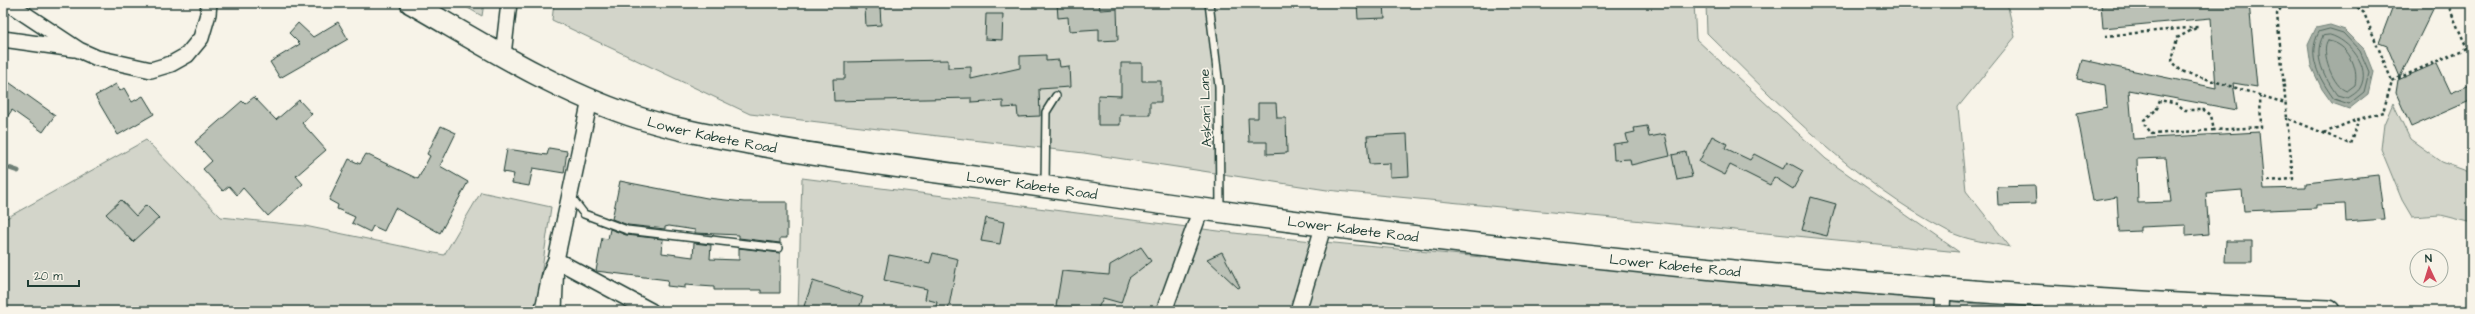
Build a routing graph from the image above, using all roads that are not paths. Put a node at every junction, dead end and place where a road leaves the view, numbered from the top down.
1 (8, 3) edge
2 (209, 3) edge
3 (411, 3) edge
4 (509, 3) edge
5 (1209, 3) edge
6 (3, 39) edge
7 (79, 50) junction
8 (503, 55) junction
9 (1056, 96) dead end
10 (590, 100) junction
11 (1045, 187) junction
12 (569, 195) junction
13 (1211, 210) junction
14 (1324, 224) junction
15 (779, 248) dead end
16 (556, 260) junction
17 (1943, 287) junction
18 (542, 311) edge
19 (554, 311) edge
20 (651, 311) edge
21 (1164, 311) edge
22 (1298, 311) edge
23 (1942, 311) edge
24 (2329, 311) edge

1 - 7 street
2 - 7 street
3 - 8 main road, Lower Kabete Road
4 - 8 street
5 - 13 lane, Askari Lane
6 - 7 street
8 - 10 main road, Lower Kabete Road
9 - 11 lane
10 - 11 main road, Lower Kabete Road
10 - 12 street
11 - 13 main road, Lower Kabete Road
12 - 15 lane
12 - 16 street
13 - 14 main road, Lower Kabete Road
13 - 21 street
14 - 17 main road, Lower Kabete Road
14 - 22 street
16 - 18 street
16 - 19 street
16 - 20 street
17 - 23 street
17 - 24 main road, Lower Kabete Road

